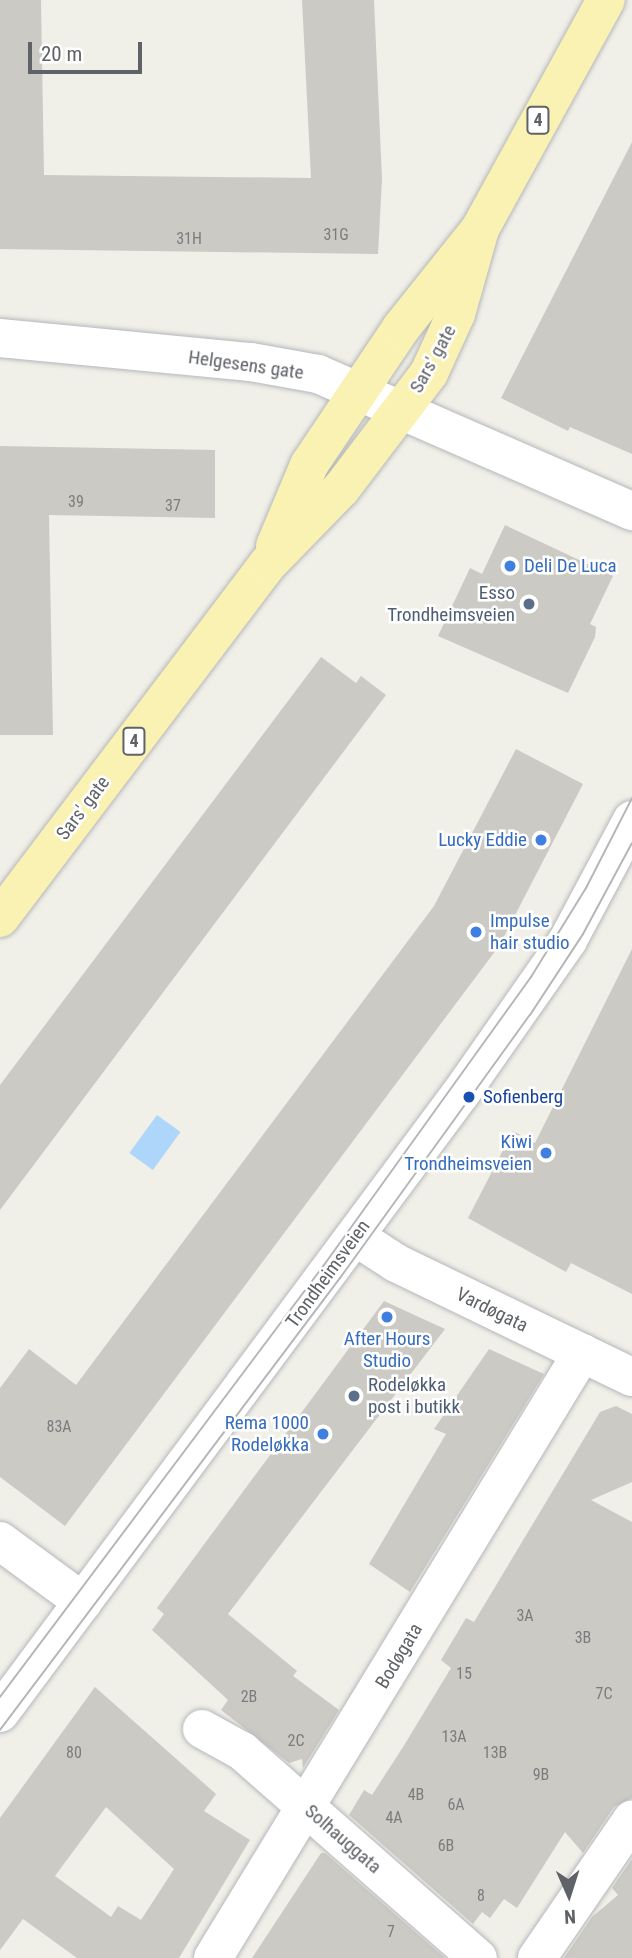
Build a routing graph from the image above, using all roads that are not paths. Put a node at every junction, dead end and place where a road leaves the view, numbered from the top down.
1 (601, 4) edge
2 (480, 229) junction
3 (0, 338) edge
4 (361, 389) junction
5 (404, 408) junction
6 (632, 511) edge
7 (268, 564) junction
8 (632, 820) edge
9 (0, 918) edge
10 (356, 1237) junction
11 (582, 1353) junction
12 (632, 1377) edge
13 (0, 1541) edge
14 (83, 1602) junction
15 (0, 1713) edge
16 (202, 1729) dead end
17 (309, 1808) junction
18 (632, 1820) edge
19 (213, 1958) edge
20 (478, 1958) edge
21 (537, 1958) edge

1 - 2 main road, Sars' gate / 4
2 - 4 main road, Sars' gate / 4
2 - 5 main road, Sars' gate / 4
3 - 4 street, Helgesens gate
4 - 5 street, Helgesens gate
4 - 7 main road, Sars' gate / 4
5 - 6 street, Helgesens gate
5 - 7 main road, Sars' gate / 4
7 - 9 main road, Sars' gate / 4
8 - 10 street, Trondheimsveien
10 - 11 street, Vardøgata
10 - 14 street, Trondheimsveien
11 - 12 street, Vardøgata
11 - 17 street, Bodøgata
13 - 14 street
14 - 15 street, Trondheimsveien
16 - 17 street, Solhauggata
17 - 19 street, Bodøgata
17 - 20 street, Solhauggata
18 - 21 street

